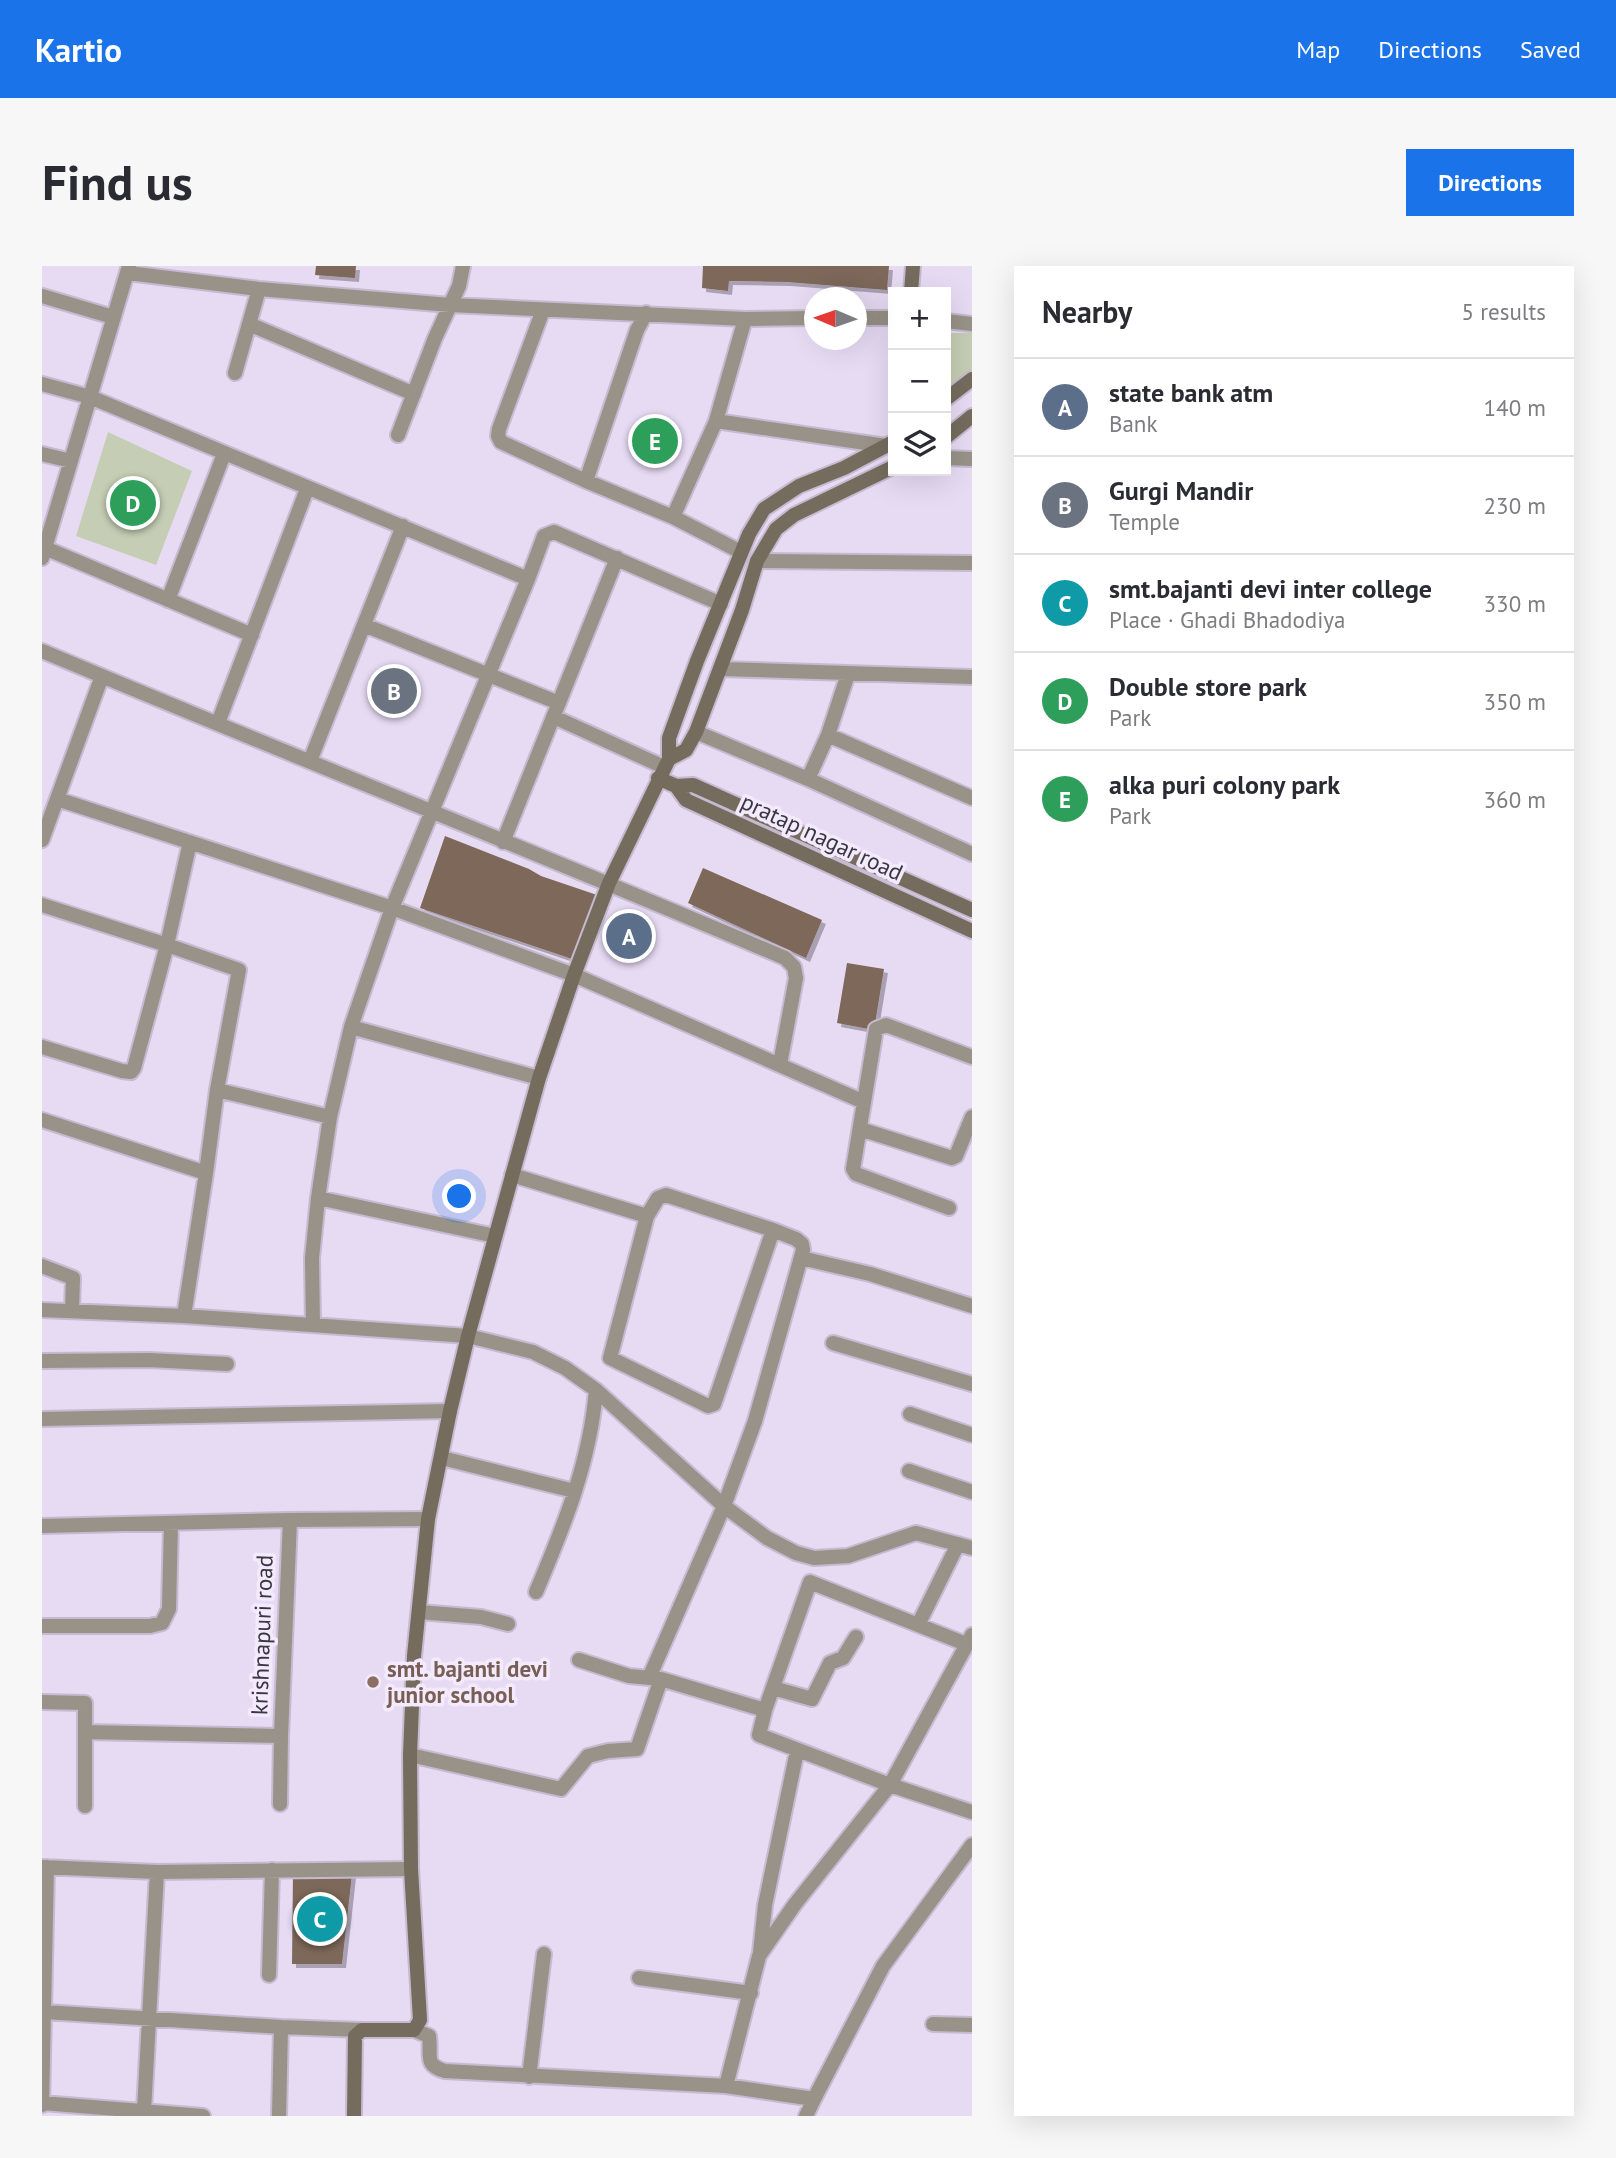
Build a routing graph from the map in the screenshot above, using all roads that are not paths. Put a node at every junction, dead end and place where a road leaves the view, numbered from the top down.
1 (463, 266) edge
2 (913, 266) edge
3 (129, 270) edge
4 (911, 287) edge
5 (259, 289) junction
6 (42, 296) edge
7 (450, 305) junction
8 (543, 310) junction
9 (646, 313) junction
10 (113, 317) junction
11 (804, 318) edge
12 (867, 318) edge
13 (888, 318) edge
14 (744, 319) junction
15 (951, 322) edge
16 (249, 324) junction
17 (972, 324) edge
18 (235, 373) dead end
19 (972, 379) edge
20 (42, 384) edge
21 (414, 394) junction
22 (951, 395) edge
23 (90, 397) junction
24 (972, 416) edge
25 (716, 421) junction
26 (951, 433) edge
27 (398, 435) dead end
28 (888, 444) edge
29 (888, 445) edge
30 (42, 454) edge
31 (224, 454) junction
32 (951, 457) edge
33 (972, 459) edge
34 (71, 461) junction
35 (888, 469) edge
36 (586, 481) junction
37 (307, 489) junction
38 (673, 517) junction
39 (403, 526) junction
40 (741, 552) junction
41 (44, 553) edge
42 (617, 558) junction
43 (757, 561) junction
44 (972, 564) edge
45 (528, 579) junction
46 (168, 600) junction
47 (721, 604) junction
48 (364, 625) junction
49 (252, 635) junction
50 (42, 651) edge
51 (721, 669) junction
52 (848, 674) junction
53 (102, 676) junction
54 (488, 676) junction
55 (972, 677) edge
56 (556, 710) junction
57 (218, 723) junction
58 (695, 732) junction
59 (828, 734) junction
60 (310, 761) junction
61 (664, 768) junction
62 (808, 779) junction
63 (676, 786) junction
64 (972, 798) edge
65 (57, 799) junction
66 (431, 811) junction
67 (42, 840) edge
68 (190, 842) junction
69 (503, 842) junction
70 (972, 854) edge
71 (609, 883) junction
72 (42, 905) edge
73 (392, 908) junction
74 (972, 910) edge
75 (972, 931) edge
76 (167, 945) junction
77 (574, 975) junction
78 (351, 1027) junction
79 (42, 1047) edge
80 (972, 1057) edge
81 (780, 1064) junction
82 (539, 1078) junction
83 (216, 1090) junction
84 (864, 1102) junction
85 (330, 1117) junction
86 (972, 1117) edge
87 (42, 1121) edge
88 (860, 1129) junction
89 (206, 1173) junction
90 (512, 1175) junction
91 (317, 1198) junction
92 (949, 1208) dead end
93 (648, 1216) junction
94 (773, 1230) junction
95 (495, 1236) junction
96 (801, 1258) junction
97 (42, 1266) edge
98 (972, 1306) edge
99 (42, 1310) edge
100 (72, 1311) junction
101 (184, 1316) junction
102 (313, 1325) junction
103 (468, 1336) junction
104 (832, 1343) dead end
105 (42, 1360) edge
106 (227, 1364) dead end
107 (972, 1384) edge
108 (596, 1390) junction
109 (450, 1411) junction
110 (910, 1413) dead end
111 (42, 1419) edge
112 (972, 1435) edge
113 (442, 1458) junction
114 (909, 1471) dead end
115 (575, 1491) junction
116 (972, 1492) edge
117 (724, 1506) junction
118 (428, 1519) junction
119 (290, 1520) junction
120 (171, 1523) junction
121 (42, 1526) edge
122 (967, 1543) edge
123 (536, 1592) dead end
124 (419, 1612) junction
125 (508, 1624) dead end
126 (918, 1625) junction
127 (42, 1626) edge
128 (856, 1637) dead end
129 (969, 1639) edge
130 (579, 1660) dead end
131 (655, 1678) junction
132 (773, 1688) junction
133 (42, 1702) edge
134 (765, 1710) junction
135 (85, 1732) junction
136 (281, 1736) junction
137 (797, 1751) junction
138 (410, 1755) junction
139 (890, 1785) junction
140 (279, 1804) dead end
141 (85, 1806) dead end
142 (972, 1812) edge
143 (972, 1845) edge
144 (44, 1867) edge
145 (411, 1869) junction
146 (272, 1870) junction
147 (157, 1872) junction
148 (544, 1954) dead end
149 (760, 1956) junction
150 (270, 1975) dead end
151 (639, 1978) dead end
152 (751, 1993) junction
153 (45, 2012) junction
154 (149, 2019) junction
155 (933, 2024) dead end
156 (972, 2025) edge
157 (281, 2027) junction
158 (362, 2030) junction
159 (414, 2030) junction
160 (529, 2077) junction
161 (726, 2086) junction
162 (814, 2099) junction
163 (42, 2104) edge
164 (144, 2112) junction
165 (204, 2116) edge
166 (279, 2116) edge
167 (354, 2116) edge
168 (806, 2116) edge

1 - 7 street
2 - 4 street
3 - 5 street
3 - 10 street
5 - 7 street
5 - 16 street
6 - 10 street
7 - 8 street
7 - 21 street
8 - 9 street
8 - 36 street
9 - 14 street
9 - 36 street
10 - 23 street
11 - 14 street
12 - 13 street
14 - 25 street
15 - 17 street
16 - 18 street
16 - 21 street
19 - 22 street
20 - 23 street
21 - 27 street
23 - 31 street
23 - 34 street
24 - 26 street
25 - 28 street
25 - 38 street
29 - 40 street
30 - 34 street
31 - 37 street
31 - 46 street
32 - 33 street
34 - 41 street
35 - 43 street
36 - 38 street
37 - 39 street
37 - 49 street
38 - 40 street
39 - 45 street
39 - 48 street
40 - 47 street
41 - 46 street
42 - 45 street
42 - 47 street
42 - 56 street
43 - 44 street
43 - 51 street
45 - 54 street
46 - 49 street
47 - 61 street
48 - 54 street
48 - 60 street
49 - 57 street
50 - 53 street
51 - 52 street
51 - 58 street
52 - 55 street
52 - 59 street
53 - 57 street
53 - 65 street
54 - 56 street
54 - 66 street
56 - 61 street
56 - 69 street
57 - 60 street
58 - 61 street
58 - 62 street
59 - 62 street
59 - 64 street
60 - 66 street
61 - 63 street, pratap nagar road
61 - 71 street
62 - 70 street
63 - 74 street
63 - 75 street, pratap nagar road
65 - 67 street
65 - 68 street
66 - 69 street
66 - 73 street
68 - 73 street
68 - 76 street
69 - 71 street
71 - 77 street
71 - 81 street
72 - 76 street
73 - 77 street
73 - 78 street
76 - 79 street
76 - 83 street
77 - 81 street
77 - 82 street
78 - 82 street
78 - 85 street
80 - 84 street
81 - 84 street
82 - 90 street
83 - 85 street
83 - 89 street
84 - 88 street
85 - 91 street
86 - 88 street
87 - 89 street
88 - 92 street
89 - 101 street
90 - 93 street
90 - 95 street
91 - 95 street
91 - 102 street
93 - 94 street
93 - 94 street
94 - 96 street
95 - 103 street
96 - 98 street
96 - 117 street
97 - 100 street
99 - 100 street
100 - 101 street
101 - 102 street
102 - 103 street
103 - 108 street
103 - 109 street
104 - 107 street
105 - 106 street
108 - 115 street
108 - 117 street
109 - 111 street
109 - 113 street
110 - 112 street
113 - 115 street
113 - 118 street
114 - 116 street
115 - 123 street
117 - 122 street
117 - 131 street
118 - 119 street
118 - 124 street
119 - 120 street
119 - 136 street, krishnapuri road
120 - 121 street
120 - 127 street
122 - 126 street
124 - 125 street
124 - 138 street
126 - 129 street
126 - 132 street
128 - 132 street
129 - 139 street
130 - 131 street
131 - 134 street
131 - 138 street
132 - 134 street
133 - 135 street
134 - 137 street
135 - 136 street, krishnapuri road
135 - 141 street
136 - 140 street
137 - 139 street
137 - 149 street
138 - 145 street
139 - 142 street
139 - 149 street
143 - 162 street
144 - 147 street
144 - 153 street
145 - 146 street
145 - 159 street
146 - 147 street
146 - 150 street
147 - 154 street
148 - 160 street
149 - 152 street
151 - 152 street
152 - 161 street
153 - 154 street
153 - 163 street
154 - 157 street
154 - 164 street
155 - 156 street
157 - 158 street
157 - 166 street
158 - 159 street
158 - 167 street
159 - 160 street
160 - 161 street
161 - 162 street
162 - 168 street
163 - 164 street
164 - 165 street

